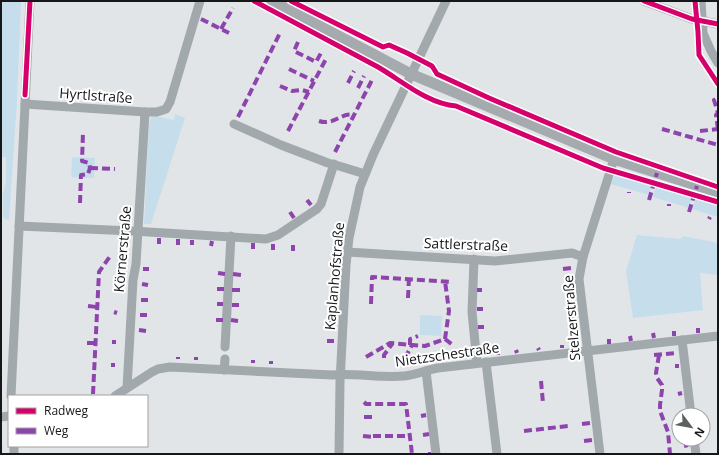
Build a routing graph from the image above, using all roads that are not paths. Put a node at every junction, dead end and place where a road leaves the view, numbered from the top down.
1 (30, 1) edge
2 (200, 1) edge
3 (272, 1) edge
4 (446, 1) edge
5 (644, 1) edge
6 (701, 1) edge
7 (701, 21) junction
8 (718, 24) edge
9 (718, 62) edge
10 (411, 74) junction
11 (25, 104) junction
12 (145, 112) junction
13 (234, 124) dead end
14 (614, 159) junction
15 (334, 164) junction
16 (365, 174) junction
17 (718, 192) edge
18 (19, 226) junction
19 (139, 231) junction
20 (231, 236) junction
21 (347, 252) junction
22 (583, 257) junction
23 (474, 259) junction
24 (718, 336) edge
25 (682, 340) junction
26 (225, 347) dead end
27 (588, 351) junction
28 (224, 359) dead end
29 (482, 363) junction
30 (224, 370) junction
31 (426, 371) junction
32 (340, 374) junction
33 (127, 388) junction
34 (11, 395) edge
35 (117, 395) edge
36 (690, 407) edge
37 (339, 454) edge
38 (436, 454) edge
39 (497, 454) edge
40 (600, 454) edge

1 - 11 street
2 - 12 street, Hyrtlstraße
3 - 10 main road
4 - 10 street, Kaplanhofstraße
5 - 7 street
6 - 7 street
7 - 8 street
7 - 9 street
10 - 14 main road
10 - 16 street, Kaplanhofstraße
11 - 12 street, Hyrtlstraße
11 - 18 street
12 - 19 street, Körnerstraße
13 - 15 street
14 - 17 main road
14 - 22 street, Stelzerstraße
15 - 16 street
15 - 20 street
16 - 21 street, Kaplanhofstraße
18 - 19 street
18 - 34 street
19 - 20 street
19 - 33 street, Körnerstraße
20 - 26 street
21 - 23 street, Sattlerstraße
21 - 32 street, Kaplanhofstraße
22 - 23 street, Sattlerstraße
22 - 27 street, Stelzerstraße
23 - 29 street
24 - 25 street, Nietzschestraße
25 - 27 street, Nietzschestraße
25 - 36 street
27 - 29 street, Nietzschestraße
27 - 40 street, Stelzerstraße
28 - 30 street
29 - 31 street, Nietzschestraße
29 - 39 street
30 - 32 street, Nietzschestraße
30 - 33 street, Nietzschestraße
31 - 32 street, Nietzschestraße
31 - 38 street
32 - 37 street, Kaplanhofstraße
33 - 35 street, Nietzschestraße

